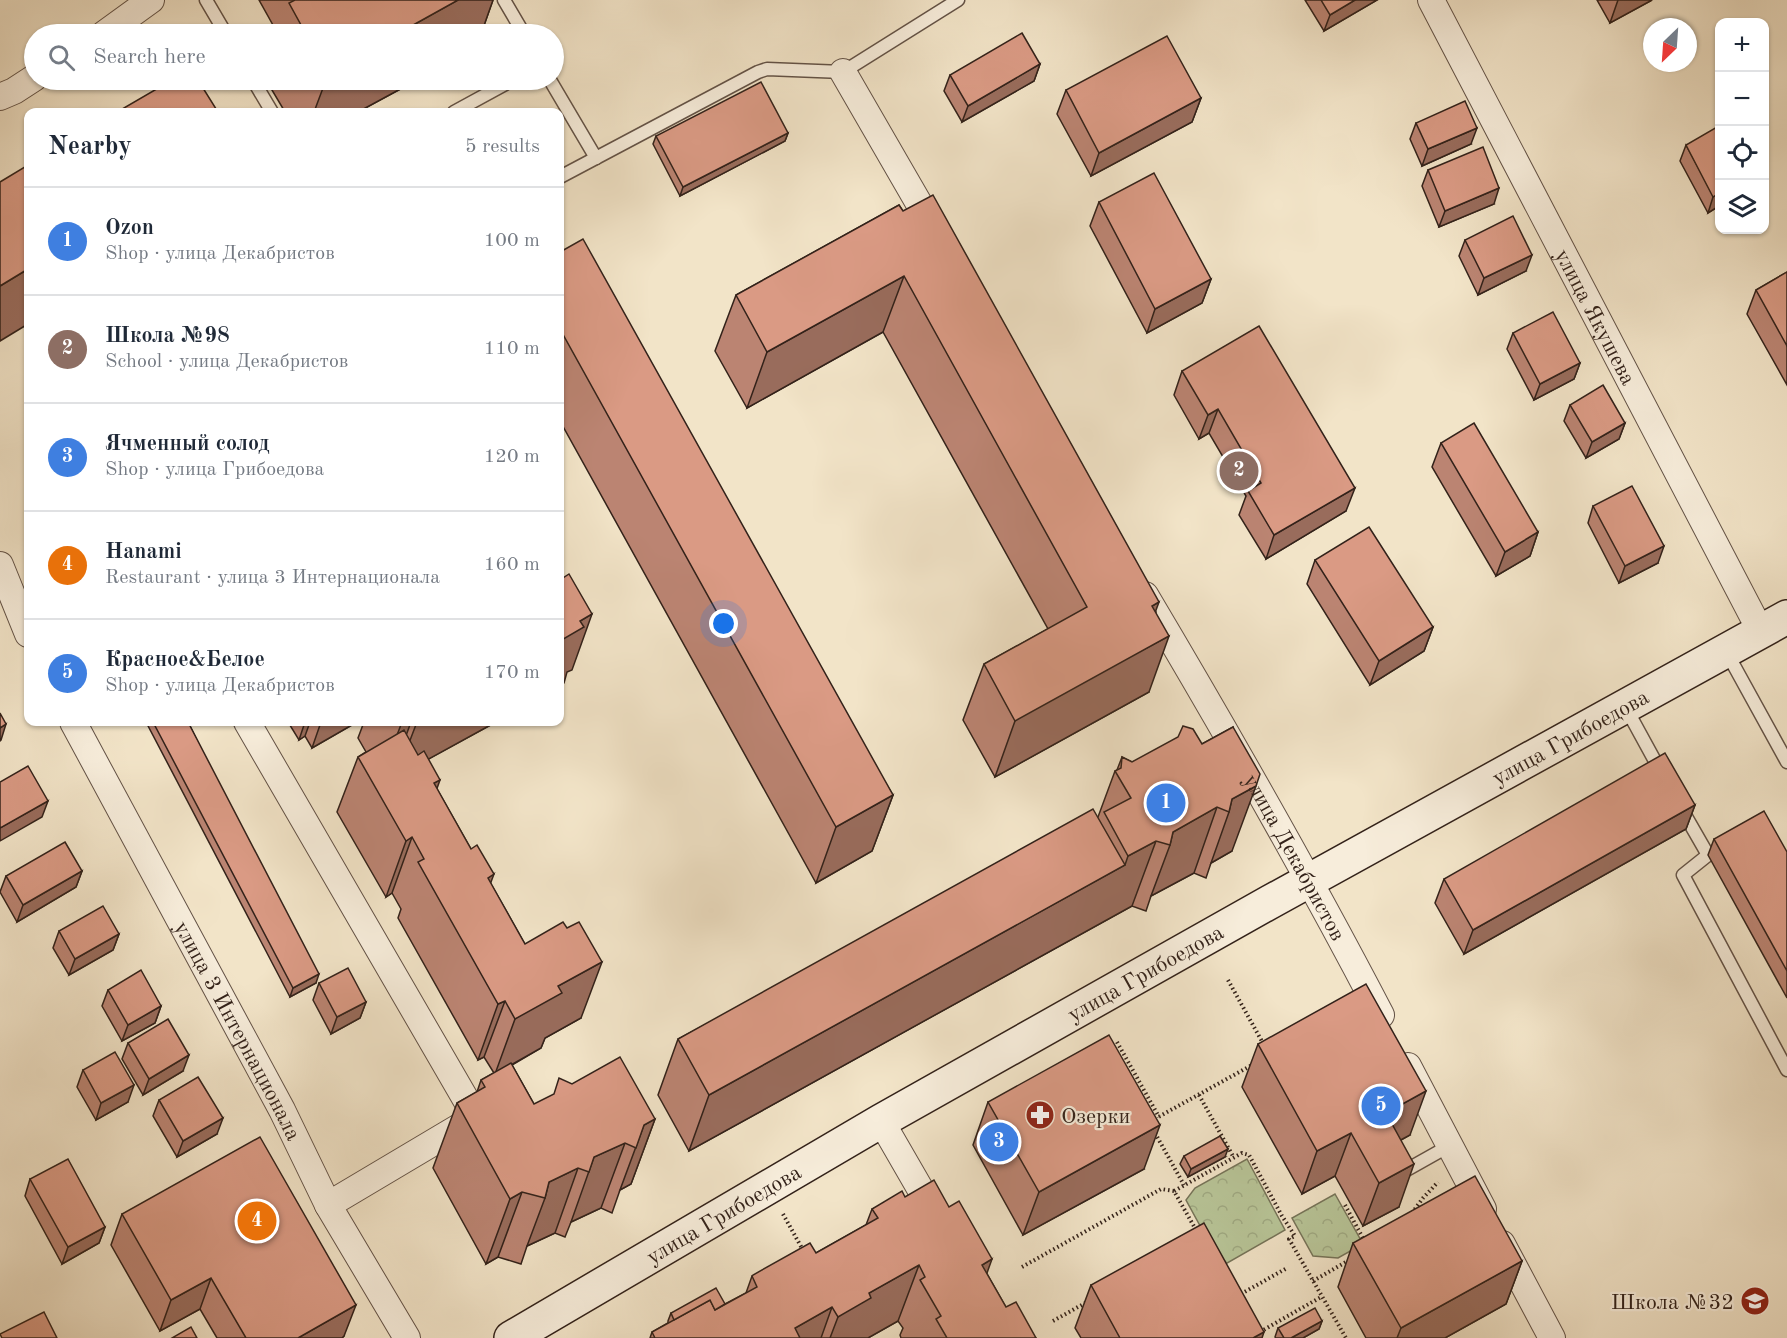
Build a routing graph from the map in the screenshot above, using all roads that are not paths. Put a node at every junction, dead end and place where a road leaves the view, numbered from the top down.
1 (151, 0) edge
2 (206, 0) edge
3 (504, 0) edge
4 (958, 0) edge
5 (1431, 0) edge
6 (118, 24) edge
7 (220, 24) edge
8 (518, 24) edge
9 (843, 72) junction
10 (24, 84) edge
11 (259, 90) edge
12 (494, 90) edge
13 (556, 90) edge
14 (0, 97) edge
15 (270, 108) edge
16 (461, 108) edge
17 (596, 158) junction
18 (564, 175) edge
19 (949, 256) edge
20 (0, 566) edge
21 (1131, 572) edge
22 (24, 624) edge
23 (1774, 625) edge
24 (1726, 652) junction
25 (1625, 707) junction
26 (75, 726) edge
27 (249, 726) edge
28 (1787, 762) edge
29 (1309, 881) junction
30 (1787, 1070) edge
31 (881, 1121) junction
32 (1449, 1146) junction
33 (1394, 1176) edge
34 (328, 1205) junction
35 (949, 1239) edge
36 (407, 1338) edge
37 (511, 1338) edge
38 (1552, 1338) edge

1 - 6 street
2 - 7 lane
3 - 8 lane
4 - 9 lane
5 - 23 street, улица Якушева
9 - 17 lane
9 - 19 street
10 - 14 street
11 - 15 lane
12 - 16 lane
13 - 17 lane
17 - 18 lane
20 - 22 street
21 - 29 street, улица Декабристов
23 - 24 street, улица Грибоедова
24 - 25 street, улица Грибоедова
24 - 28 lane
25 - 29 street, улица Грибоедова
25 - 30 lane
26 - 34 street, улица 3 Интернационала
27 - 34 street
29 - 31 street, улица Грибоедова
29 - 32 street, улица Декабристов
31 - 35 street
31 - 37 street, улица Грибоедова
32 - 33 lane
32 - 38 street, улица Декабристов
34 - 36 street, улица 3 Интернационала

